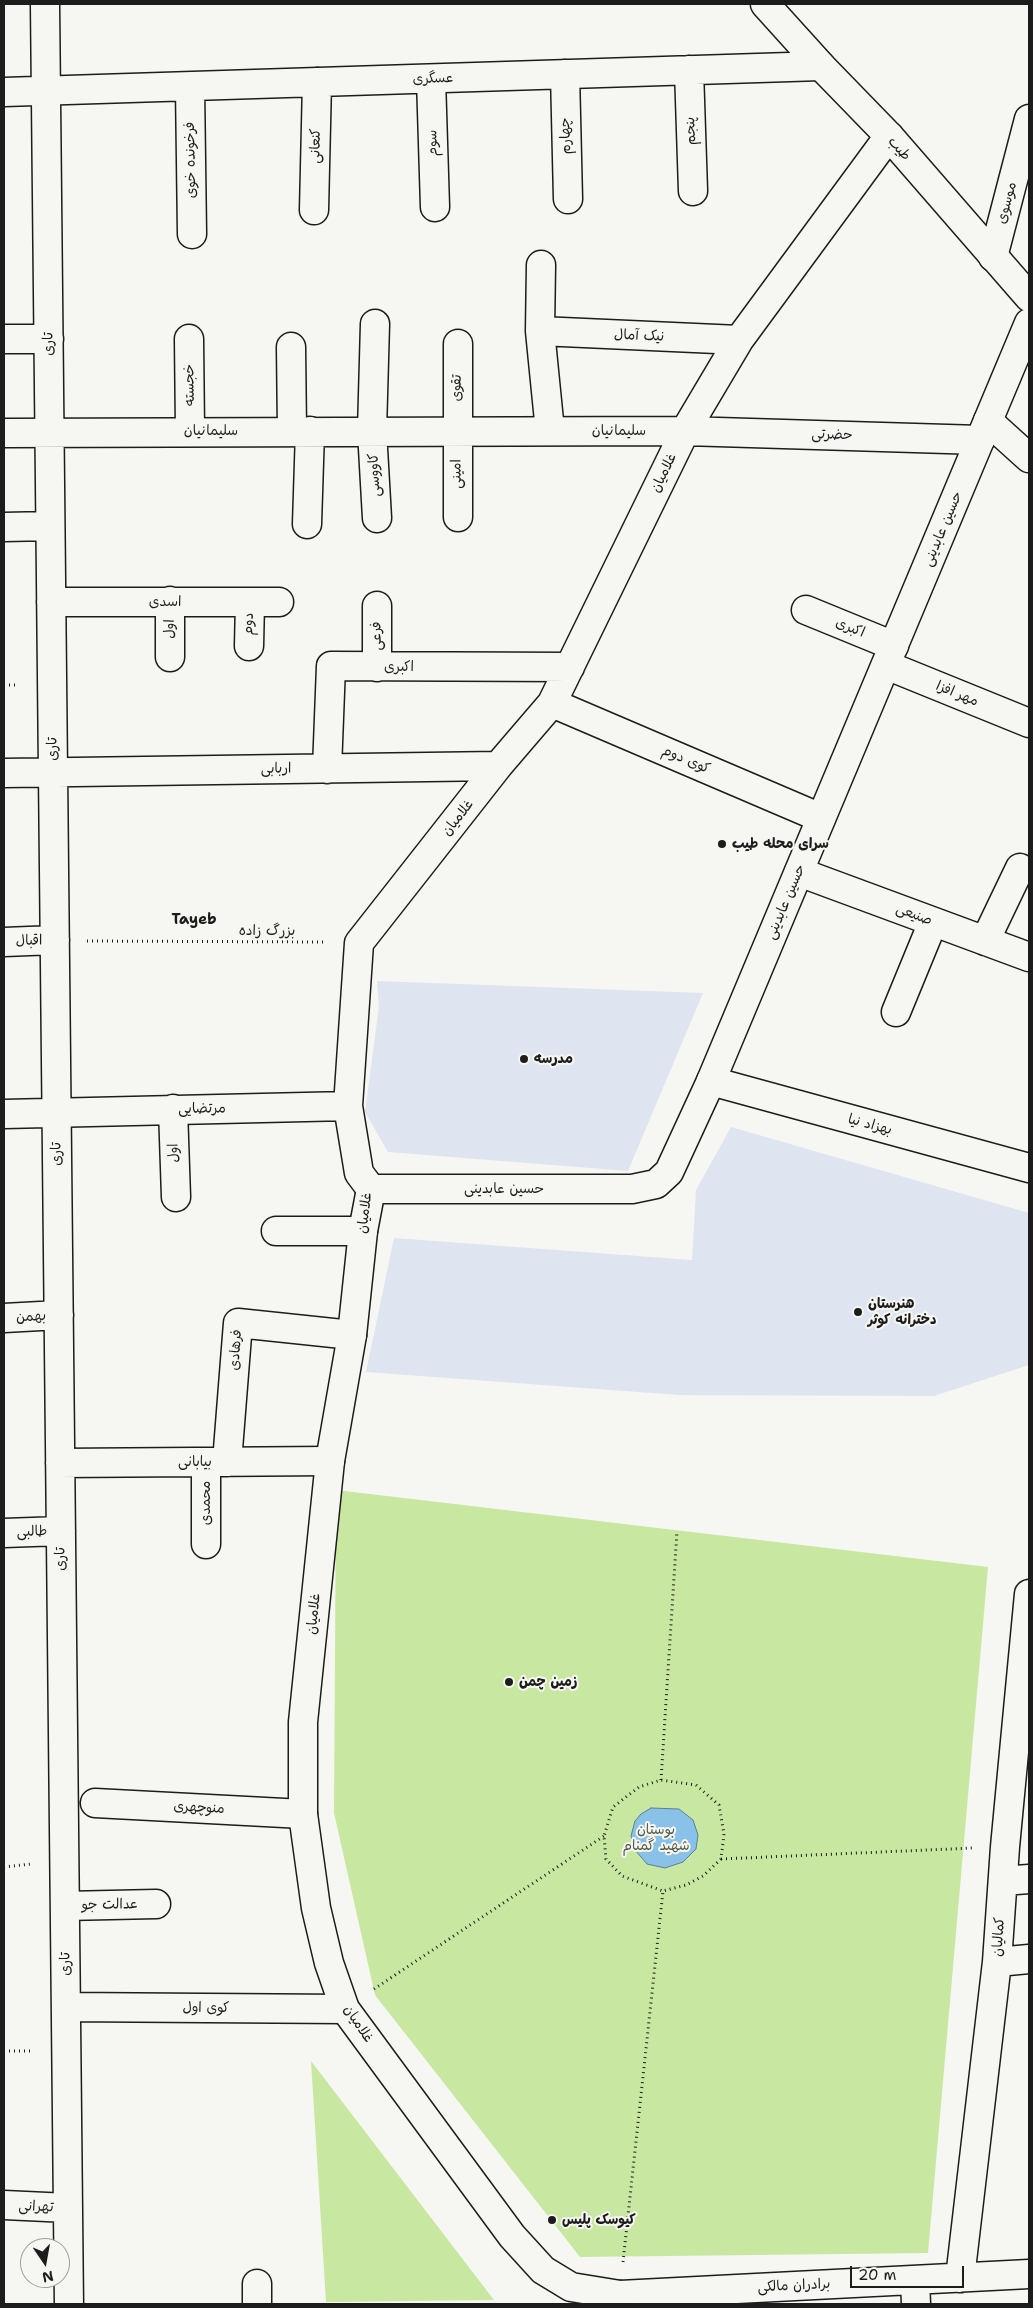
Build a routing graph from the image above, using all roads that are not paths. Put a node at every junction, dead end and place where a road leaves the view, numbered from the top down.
1 (45, 4) edge
2 (765, 4) edge
3 (821, 66) junction
4 (689, 70) junction
5 (565, 74) junction
6 (431, 79) junction
7 (317, 82) junction
8 (190, 87) junction
9 (46, 91) junction
10 (4, 92) edge
11 (1029, 119) edge
12 (889, 136) junction
13 (693, 191) dead end
14 (568, 199) dead end
15 (434, 207) dead end
16 (314, 210) dead end
17 (192, 234) dead end
18 (993, 257) junction
19 (541, 265) dead end
20 (1029, 297) edge
21 (1029, 323) edge
22 (375, 324) dead end
23 (540, 331) junction
24 (4, 339) edge
25 (48, 339) junction
26 (189, 339) dead end
27 (739, 340) junction
28 (458, 344) dead end
29 (291, 347) dead end
30 (984, 430) junction
31 (190, 431) junction
32 (301, 431) junction
33 (372, 431) junction
34 (457, 431) junction
35 (550, 431) junction
36 (685, 431) junction
37 (49, 432) junction
38 (4, 433) edge
39 (1029, 458) edge
40 (458, 517) dead end
41 (377, 518) dead end
42 (307, 524) dead end
43 (50, 526) junction
44 (4, 527) edge
45 (170, 601) junction
46 (51, 602) junction
47 (250, 602) junction
48 (279, 602) dead end
49 (376, 606) dead end
50 (806, 610) dead end
51 (249, 646) dead end
52 (890, 656) junction
53 (170, 657) dead end
54 (377, 667) junction
55 (570, 667) junction
56 (552, 703) junction
57 (1029, 723) edge
58 (498, 766) junction
59 (327, 769) junction
60 (53, 772) junction
61 (4, 773) edge
62 (821, 818) junction
63 (1020, 868) dead end
64 (799, 872) junction
65 (933, 922) junction
66 (55, 940) junction
67 (985, 941) junction
68 (4, 942) edge
69 (1029, 957) edge
70 (896, 1012) dead end
71 (710, 1081) junction
72 (348, 1106) junction
73 (173, 1109) junction
74 (4, 1114) edge
75 (56, 1114) junction
76 (1029, 1168) edge
77 (371, 1190) junction
78 (176, 1198) dead end
79 (276, 1231) dead end
80 (363, 1231) junction
81 (59, 1315) junction
82 (4, 1318) edge
83 (352, 1335) junction
84 (330, 1461) junction
85 (60, 1462) junction
86 (217, 1462) junction
87 (61, 1531) junction
88 (4, 1533) edge
89 (206, 1544) dead end
90 (1029, 1594) edge
91 (95, 1803) dead end
92 (303, 1814) junction
93 (1016, 1880) edge
94 (156, 1904) dead end
95 (65, 1906) junction
96 (1029, 1959) edge
97 (997, 1962) junction
98 (66, 2007) junction
99 (345, 2009) junction
100 (4, 2206) edge
101 (68, 2208) junction
102 (1029, 2274) edge
103 (960, 2278) junction
104 (916, 2292) edge
105 (619, 2300) edge
106 (69, 2304) edge

1 - 9 street, تاری
2 - 3 street, طیب
3 - 4 street, عسگری
3 - 12 street, طیب
4 - 5 street, عسگری
4 - 13 street, پنجم
5 - 6 street, عسگری
5 - 14 street, چهارم
6 - 7 street, عسگری
6 - 15 street, سوم
7 - 8 street, عسگری
7 - 16 street, کنعانی
8 - 9 street, عسگری
8 - 17 street, فرخونده خوی
9 - 10 street, عسگری
9 - 25 street, تاری
11 - 18 street, موسوی
12 - 18 street, طیب
12 - 27 street, غلامیان
18 - 20 street, طیب
19 - 23 street
21 - 30 street, حسین عابدینی
22 - 33 street
23 - 27 street, نیک آمال
23 - 35 street
24 - 25 street
25 - 37 street, تاری
26 - 31 street, خجسته
27 - 36 street, غلامیان
28 - 34 street, تقوی
29 - 32 street
30 - 36 street, حضرتی
30 - 39 street
30 - 52 street, حسین عابدینی
31 - 32 street, سلیمانیان
31 - 37 street, سلیمانیان
32 - 33 street, سلیمانیان
32 - 42 street
33 - 34 street, سلیمانیان
33 - 41 street, کاووسی
34 - 35 street, سلیمانیان
34 - 40 street, امینی
35 - 36 street, سلیمانیان
36 - 55 street, غلامیان
37 - 38 street
37 - 43 street, تاری
43 - 44 street
43 - 46 street, تاری
45 - 46 street, اسدی
45 - 47 street, اسدی
45 - 53 street, اول
46 - 60 street, تاری
47 - 48 street, اسدی
47 - 51 street, دوم
49 - 54 street, فرعی
50 - 52 street, اکبری
52 - 57 street, مهر افزا
52 - 62 street, حسین عابدینی
54 - 55 street, اکبری
54 - 59 street, اکبری
55 - 56 street, غلامیان
56 - 58 street, غلامیان
56 - 62 street, کوی دوم
58 - 59 street, اربابی
58 - 72 street, غلامیان
59 - 60 street, اربابی
60 - 61 street, اربابی
60 - 66 street, تاری
62 - 64 street, حسین عابدینی
63 - 67 street
64 - 65 street, صنیعی
64 - 71 street, حسین عابدینی
65 - 67 street, صنیعی
65 - 70 street
66 - 68 street, اقبال
66 - 75 street, تاری
67 - 69 street, صنیعی
71 - 76 street, بهزاد نیا
71 - 77 street, حسین عابدینی
72 - 73 street, مرتضایی
72 - 77 street, غلامیان
73 - 75 street, مرتضایی
73 - 78 street, اول
74 - 75 street, مرتضایی
75 - 81 street, تاری
77 - 80 street, غلامیان
79 - 80 street
80 - 83 street, غلامیان
81 - 82 street, بهمن
81 - 85 street, تاری
83 - 84 street, غلامیان
83 - 86 street, فرهادی
84 - 86 street, بیابانی
84 - 92 street, غلامیان
85 - 86 street, بیابانی
85 - 87 street, تاری
86 - 89 street, محمدی
87 - 88 street, طالبی
87 - 95 street, تاری
90 - 93 street, کمالیان
91 - 92 street, منوچهری
92 - 99 street, غلامیان
93 - 97 street, کمالیان
94 - 95 street, عدالت جو
95 - 98 street, تاری
96 - 97 street
97 - 103 street, کمالیان
98 - 99 street, کوی اول
98 - 101 street, تاری
99 - 105 street, غلامیان
100 - 101 street, تهرانی
101 - 106 street, تاری
102 - 103 street, برادران مالکی
103 - 104 street, برادران مالکی
104 - 105 street, برادران مالکی

